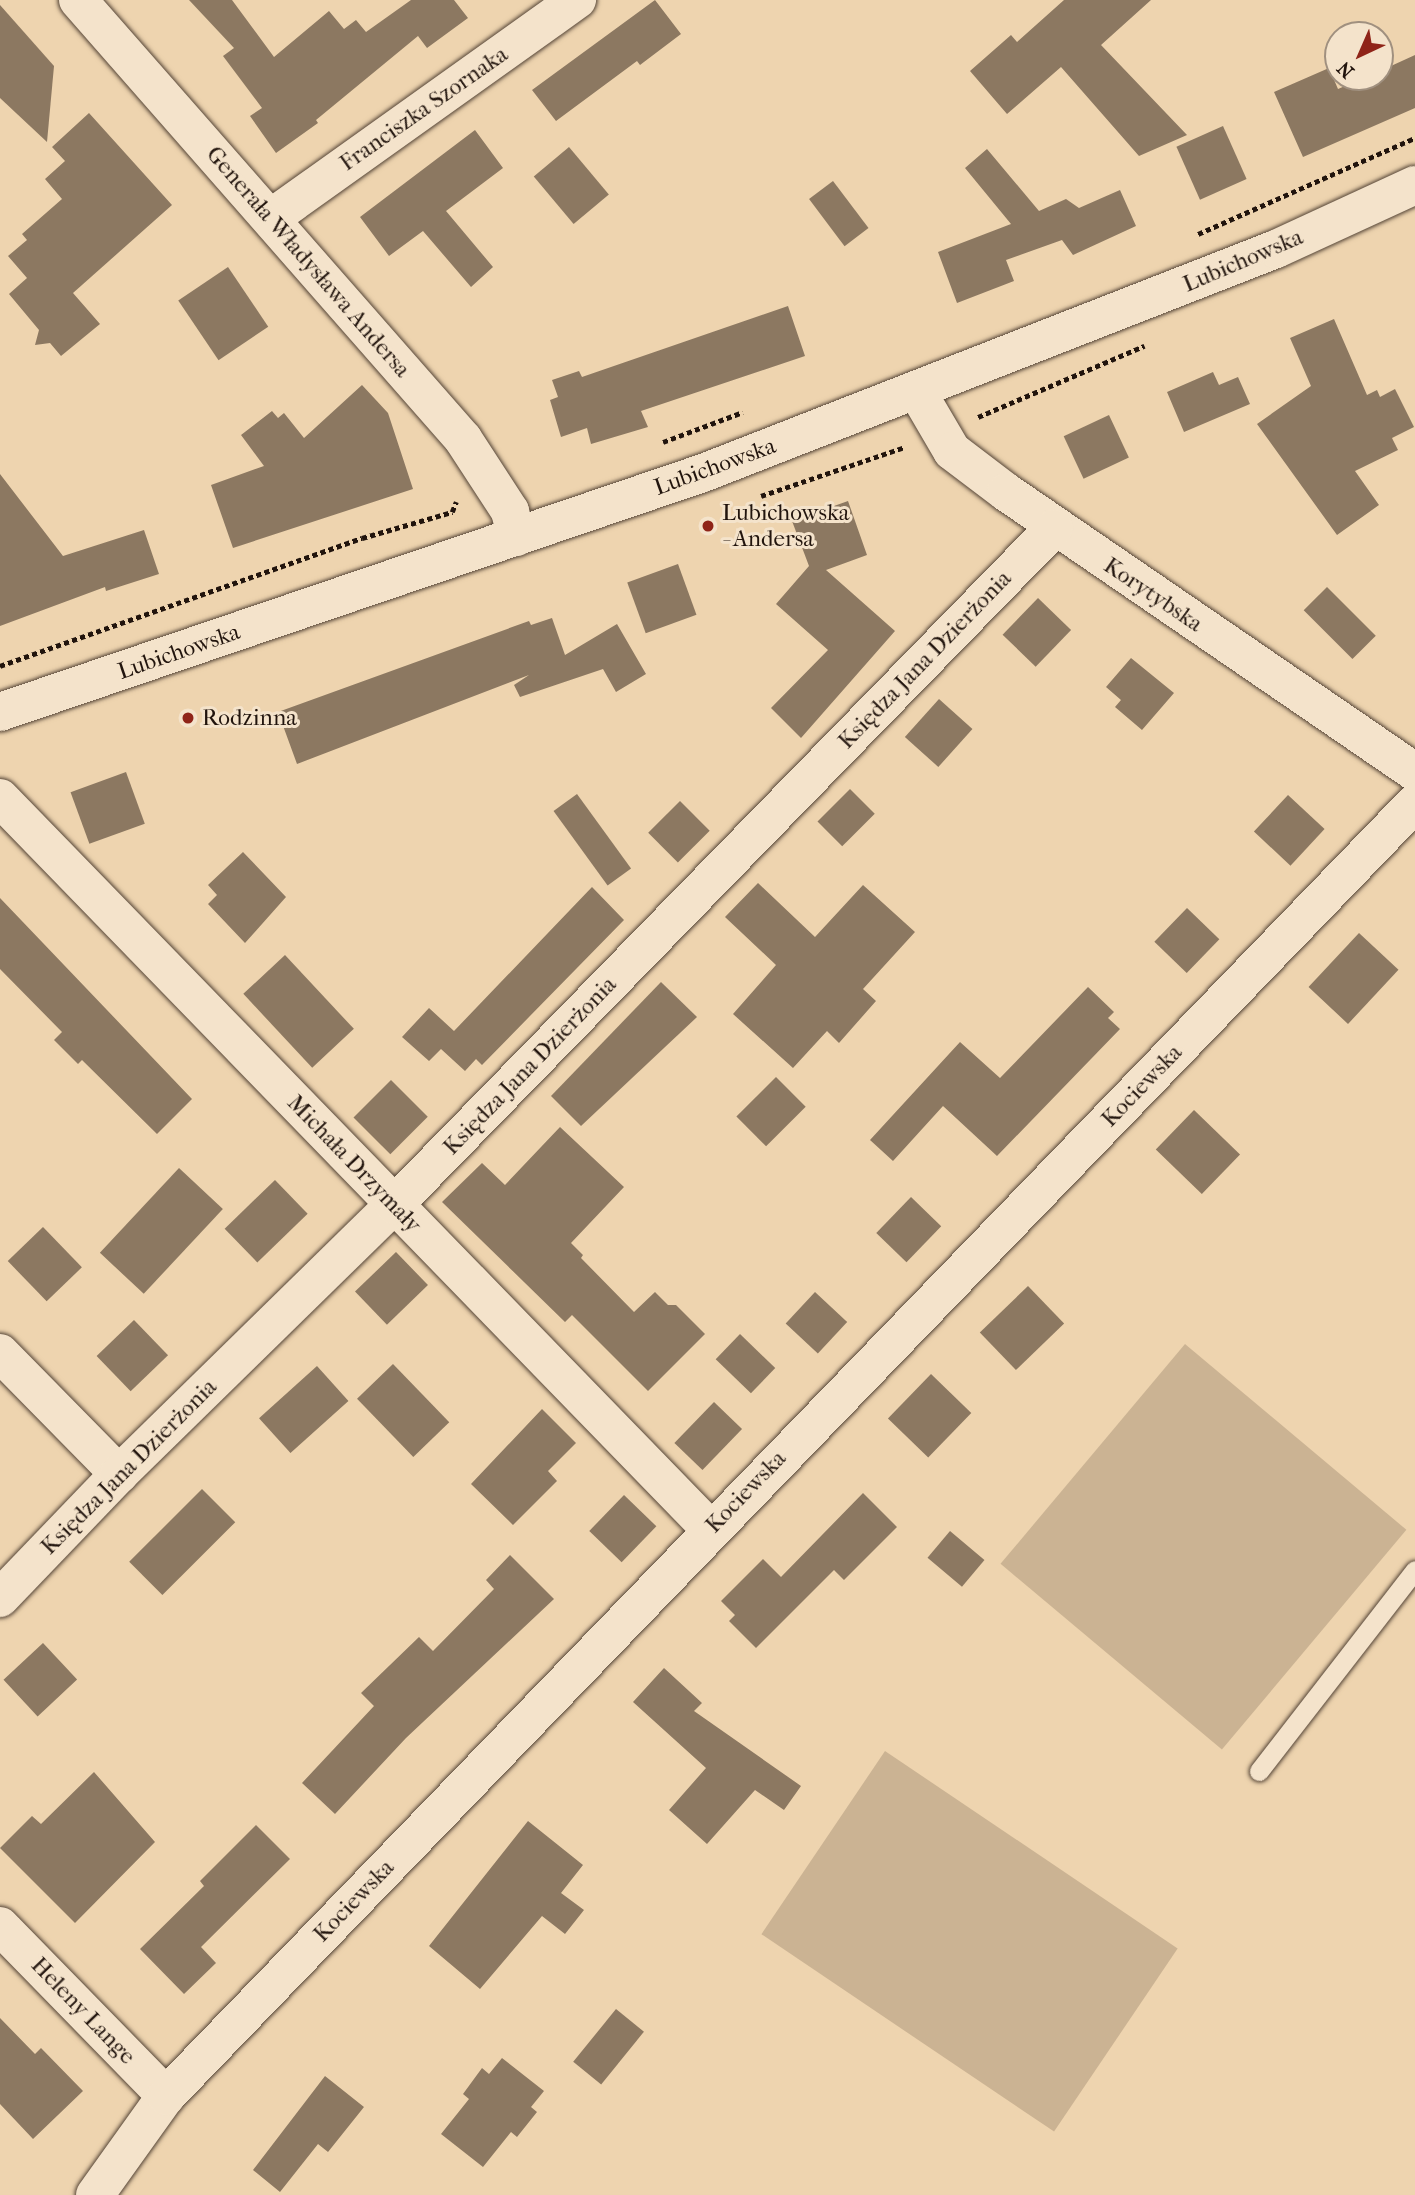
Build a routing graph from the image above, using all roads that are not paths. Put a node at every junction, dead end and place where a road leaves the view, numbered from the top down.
1 (78, 0) edge
2 (577, 0) edge
3 (1415, 185) edge
4 (271, 218) junction
5 (918, 393) junction
6 (1054, 528) junction
7 (516, 537) junction
8 (0, 712) edge
9 (1415, 772) edge
10 (0, 798) edge
11 (1415, 803) edge
12 (394, 1205) junction
13 (0, 1353) edge
14 (119, 1474) junction
15 (710, 1529) junction
16 (1415, 1570) edge
17 (0, 1598) edge
18 (1259, 1771) dead end
19 (0, 1926) edge
20 (166, 2096) junction
21 (95, 2195) edge

1 - 4 street, Generała Władysława Andersa
2 - 4 street, Franciszka Szornaka
3 - 5 street, Lubichowska
4 - 7 street, Generała Władysława Andersa
5 - 6 street, Korytybska
5 - 7 street, Lubichowska
6 - 9 street, Korytybska
6 - 12 street, Księdza Jana Dzierżonia
7 - 8 street, Lubichowska
10 - 12 street, Michała Drzymały
11 - 15 street, Kociewska
12 - 14 street, Księdza Jana Dzierżonia
12 - 15 street, Michała Drzymały
13 - 14 street
14 - 17 street, Księdza Jana Dzierżonia
15 - 20 street, Kociewska
16 - 18 lane
19 - 20 street, Heleny Lange
20 - 21 street, Kociewska

